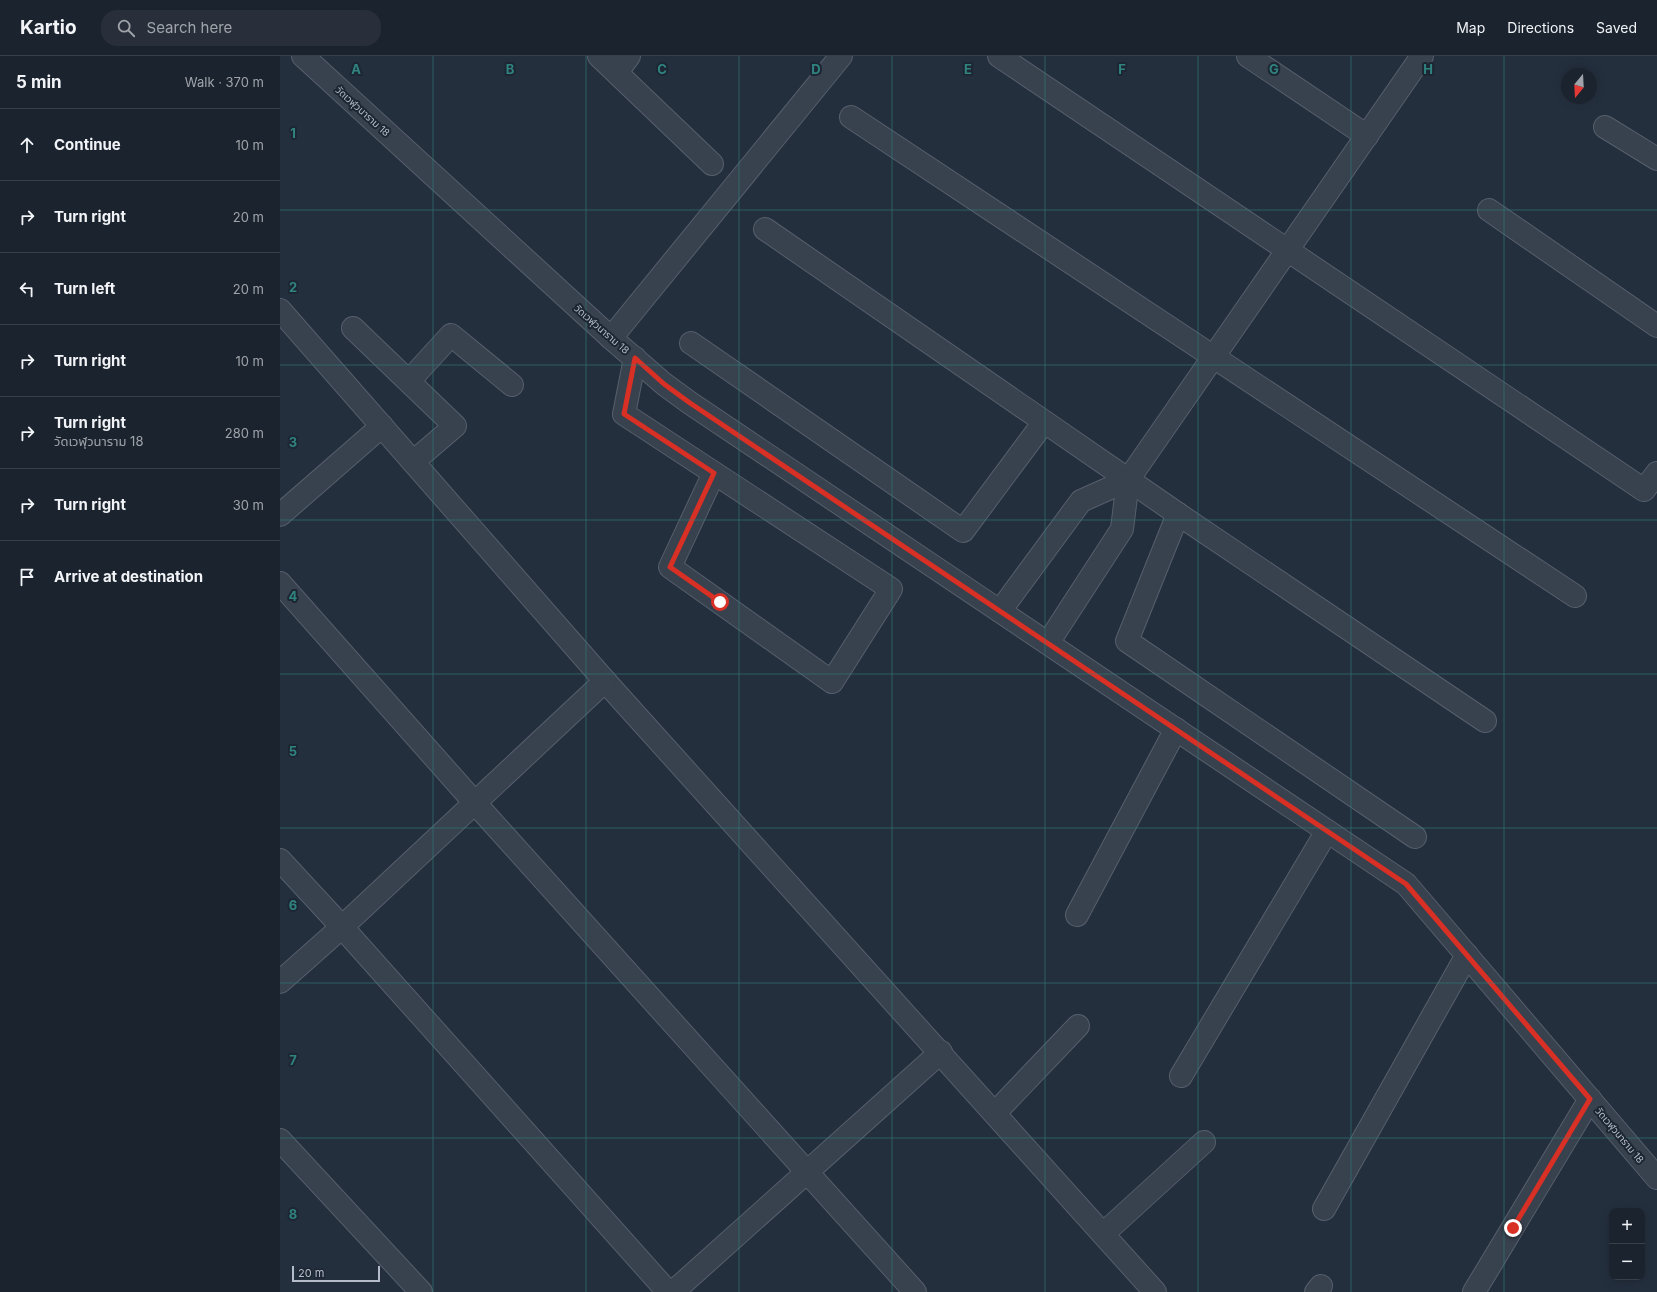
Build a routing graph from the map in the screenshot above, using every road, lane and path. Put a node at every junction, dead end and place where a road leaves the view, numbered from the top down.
1 (303, 56) edge
2 (599, 56) edge
3 (841, 56) edge
4 (1000, 56) edge
5 (1248, 56) edge
6 (1422, 56) edge
7 (623, 64) edge
8 (851, 117) dead end
9 (1605, 126) dead end
10 (1367, 136) junction
11 (1657, 160) edge
12 (712, 164) dead end
13 (1489, 210) dead end
14 (765, 229) dead end
15 (1288, 249) junction
16 (280, 310) edge
17 (1657, 326) edge
18 (353, 328) dead end
19 (611, 338) junction
20 (691, 343) dead end
21 (635, 358) junction
22 (1213, 358) junction
23 (409, 381) junction
24 (512, 386) dead end
25 (1044, 422) junction
26 (382, 426) junction
27 (413, 462) junction
28 (714, 473) junction
29 (1657, 473) edge
30 (1128, 480) junction
31 (1178, 514) junction
32 (280, 515) edge
33 (280, 583) edge
34 (1575, 596) dead end
35 (1000, 611) junction
36 (1048, 643) junction
37 (605, 681) junction
38 (1485, 721) dead end
39 (1176, 729) junction
40 (475, 803) junction
41 (1327, 831) junction
42 (1416, 837) dead end
43 (280, 860) edge
44 (1077, 915) dead end
45 (342, 927) junction
46 (1467, 954) junction
47 (280, 982) edge
48 (1078, 1026) dead end
49 (941, 1052) junction
50 (1181, 1076) dead end
51 (1590, 1099) junction
52 (995, 1113) junction
53 (280, 1140) edge
54 (1204, 1142) dead end
55 (807, 1172) junction
56 (1657, 1178) edge
57 (1324, 1209) dead end
58 (1103, 1234) junction
59 (421, 1292) edge
60 (668, 1292) edge
61 (673, 1292) edge
62 (915, 1292) edge
63 (1155, 1292) edge
64 (1474, 1292) edge

1 - 19 street, วัดเวฬุวนาราม 18
2 - 7 street
3 - 19 street
4 - 15 street
5 - 10 street
6 - 10 street
7 - 12 street
8 - 22 street
9 - 11 street
10 - 15 street
13 - 17 street
14 - 25 street
15 - 22 street
15 - 29 street
16 - 26 street
18 - 23 street
19 - 21 street, วัดเวฬุวนาราม 18
20 - 25 street
21 - 28 street
21 - 35 street, วัดเวฬุวนาราม 18
22 - 30 street
22 - 34 street
23 - 24 street
23 - 27 street
25 - 30 street
26 - 27 street
26 - 32 street
27 - 37 street
28 - 28 street
30 - 31 street
30 - 35 street
30 - 36 street
31 - 38 street
31 - 42 street
33 - 40 street
35 - 36 street, วัดเวฬุวนาราม 18
36 - 39 street, วัดเวฬุวนาราม 18
37 - 40 street
37 - 49 street
39 - 41 street, วัดเวฬุวนาราม 18
39 - 44 street
40 - 45 street
40 - 55 street
41 - 46 street, วัดเวฬุวนาราม 18
41 - 50 street
43 - 45 street
45 - 47 street
45 - 60 street
46 - 51 street, วัดเวฬุวนาราม 18
46 - 57 street
48 - 52 street
49 - 52 street
49 - 55 street
51 - 56 street, วัดเวฬุวนาราม 18
51 - 64 street
52 - 58 street
53 - 59 street
54 - 58 street
55 - 61 street
55 - 62 street
58 - 63 street

